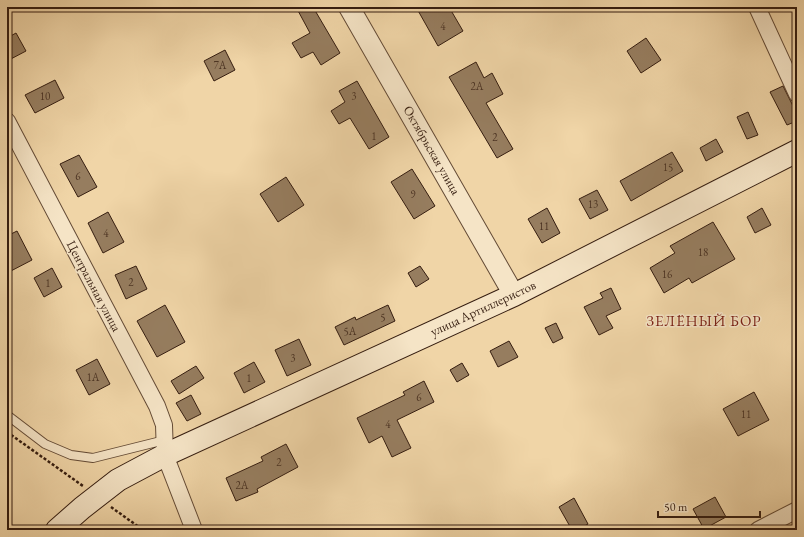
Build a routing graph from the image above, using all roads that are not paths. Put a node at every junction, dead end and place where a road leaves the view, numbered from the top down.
1 (349, 7) edge
2 (757, 7) edge
3 (797, 94) edge
4 (7, 121) edge
5 (797, 151) edge
6 (514, 294) junction
7 (7, 415) edge
8 (165, 447) junction
9 (797, 510) edge
10 (57, 530) edge
11 (194, 530) edge
12 (758, 530) edge

1 - 6 street, Октябрьская улица
2 - 3 street
4 - 8 street, Центральная улица
5 - 6 main road, улица Артиллеристов
6 - 8 main road, улица Артиллеристов
7 - 8 lane
8 - 10 main road, улица Артиллеристов
8 - 11 street, Центральная улица
9 - 12 street

